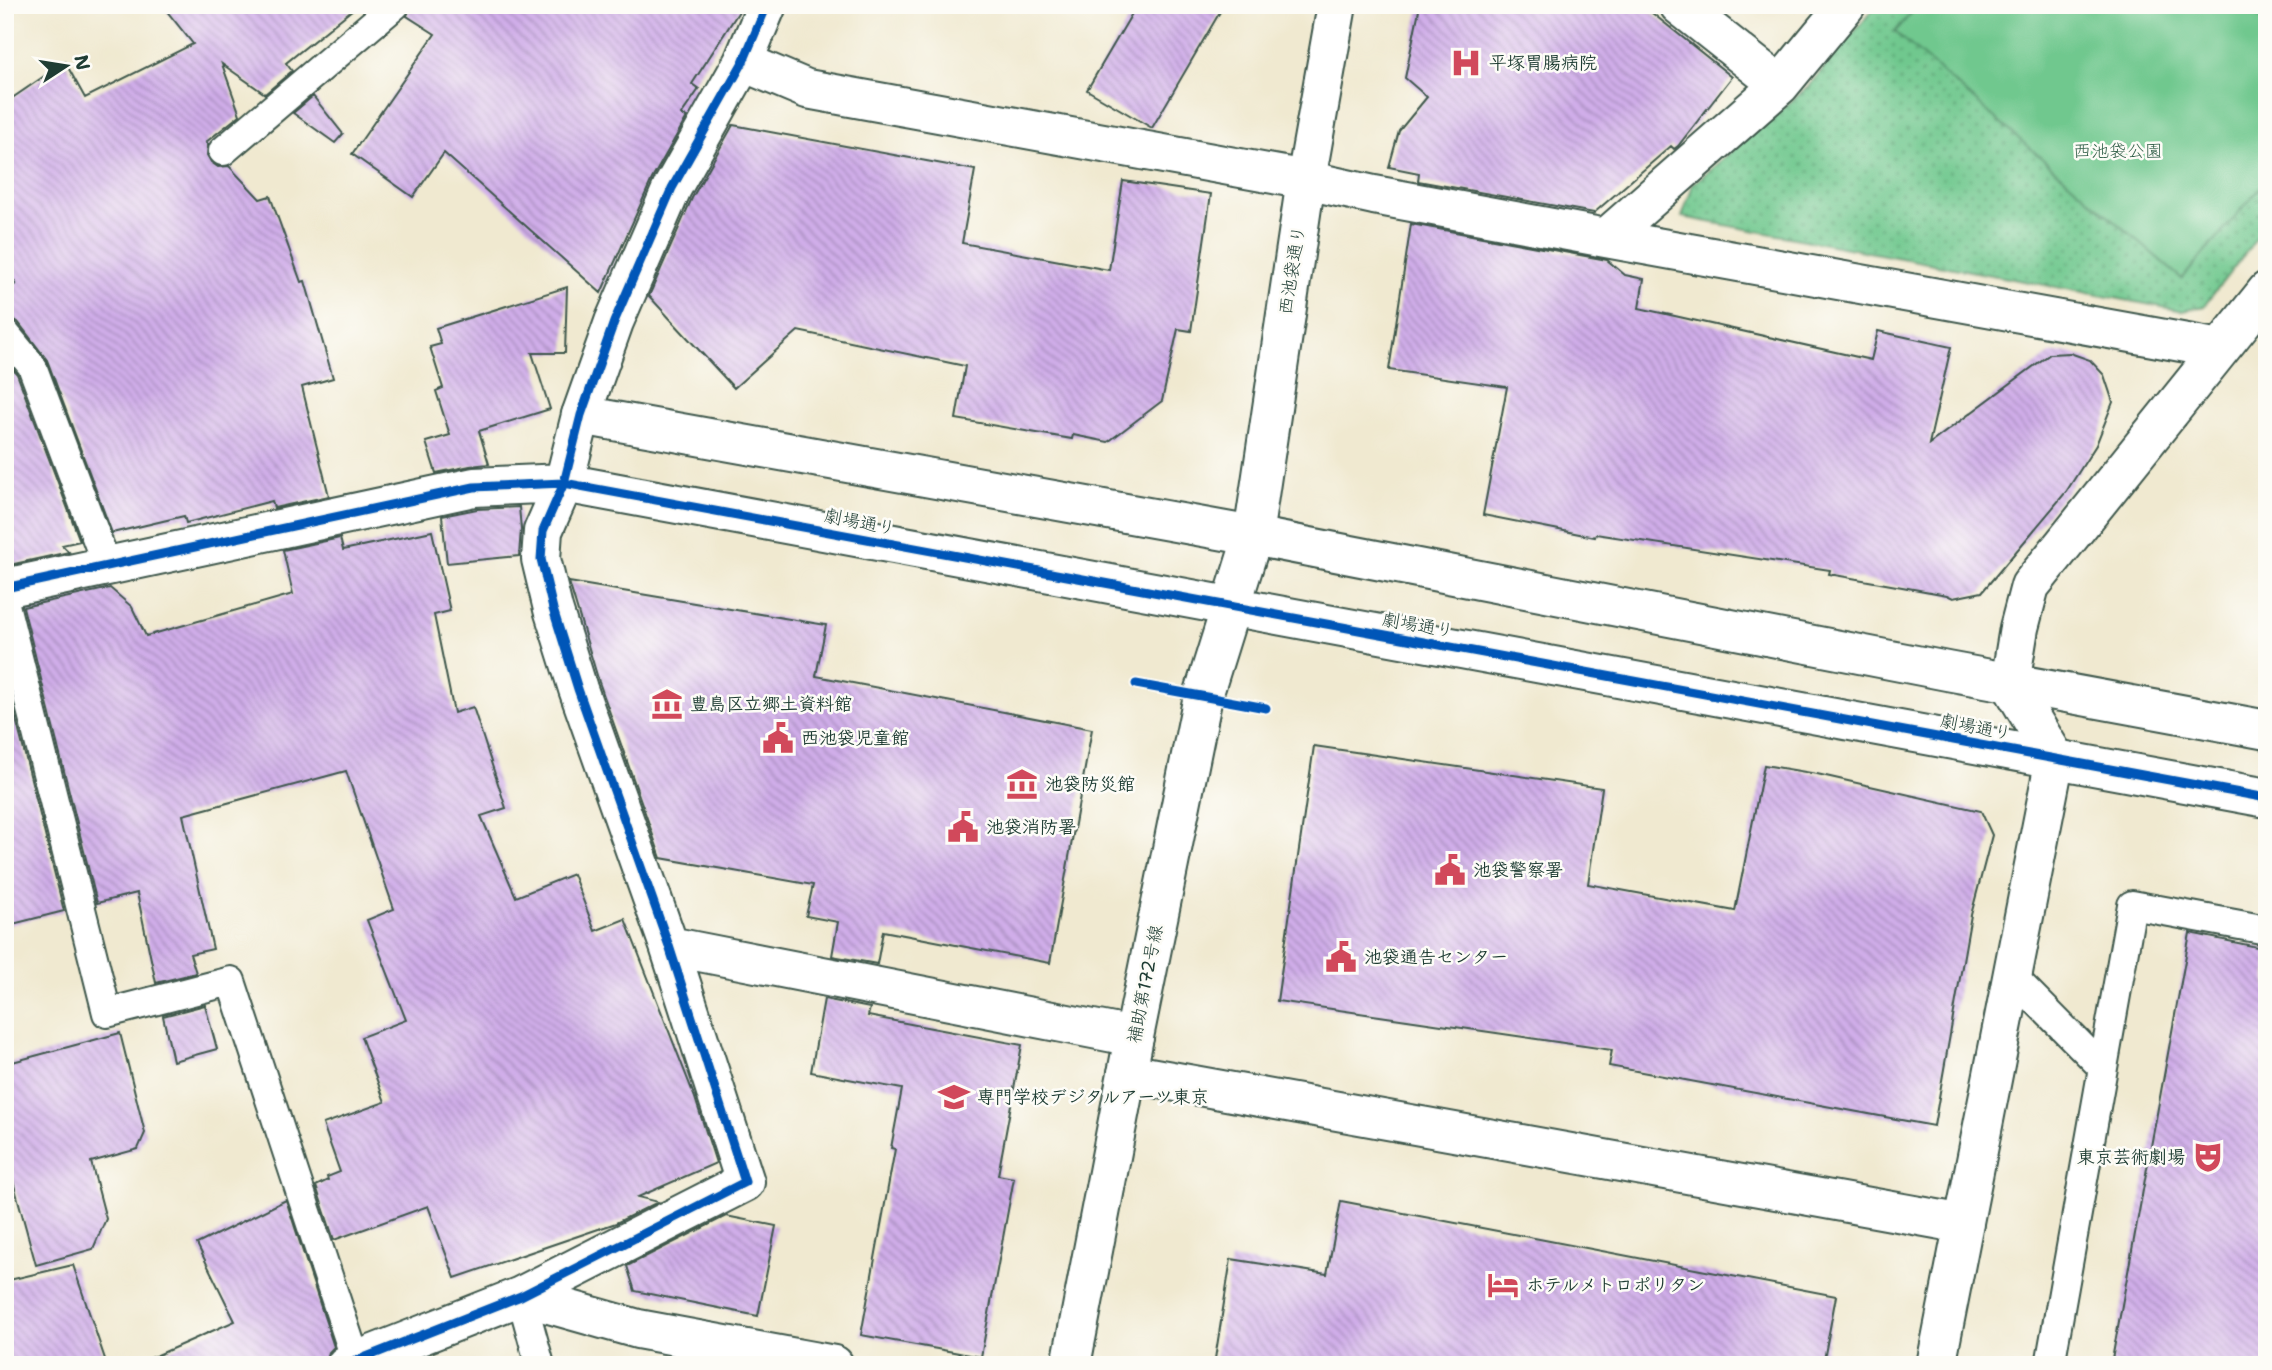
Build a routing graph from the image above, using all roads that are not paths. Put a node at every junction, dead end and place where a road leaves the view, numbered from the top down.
1 (395, 5) edge
2 (1337, 5) edge
3 (1679, 5) edge
4 (1846, 5) edge
5 (765, 7) edge
6 (743, 62) junction
7 (1780, 85) junction
8 (223, 151) dead end
9 (1306, 180) junction
10 (1606, 238) junction
11 (2267, 291) edge
12 (5, 333) edge
13 (2220, 349) junction
14 (581, 415) junction
15 (564, 483) junction
16 (1252, 536) junction
17 (107, 566) junction
18 (5, 588) edge
19 (5, 605) edge
20 (1231, 607) junction
21 (2010, 683) junction
22 (2267, 730) edge
23 (2055, 758) junction
24 (2267, 798) edge
25 (2267, 930) edge
26 (669, 946) junction
27 (2012, 977) junction
28 (1131, 1055) junction
29 (2103, 1068) junction
30 (1964, 1224) junction
31 (521, 1296) junction
32 (351, 1363) edge
33 (540, 1365) edge
34 (834, 1365) edge
35 (1071, 1365) edge
36 (1936, 1365) edge
37 (2050, 1365) edge

1 - 8 lane
2 - 9 street, 西池袋通り
3 - 7 street
4 - 7 street
5 - 6 street
6 - 9 street
6 - 14 street
7 - 10 street
9 - 10 street
9 - 16 street, 西池袋通り
10 - 13 street
11 - 13 street
12 - 17 lane
13 - 21 street
14 - 15 street
14 - 16 street
15 - 17 street, 劇場通り
15 - 20 street, 劇場通り
15 - 26 street
16 - 20 street, 西池袋通り
16 - 21 street
17 - 18 street, 劇場通り
19 - 32 lane
20 - 23 street, 劇場通り
20 - 28 street, 補助第172号線
21 - 22 street
21 - 23 street
23 - 24 street, 劇場通り
23 - 27 street
25 - 29 lane
26 - 28 street
26 - 31 street
27 - 29 lane
27 - 30 street
28 - 30 street
28 - 35 street, 補助第172号線
29 - 37 lane
30 - 36 street
31 - 32 street
31 - 33 lane
31 - 34 street

